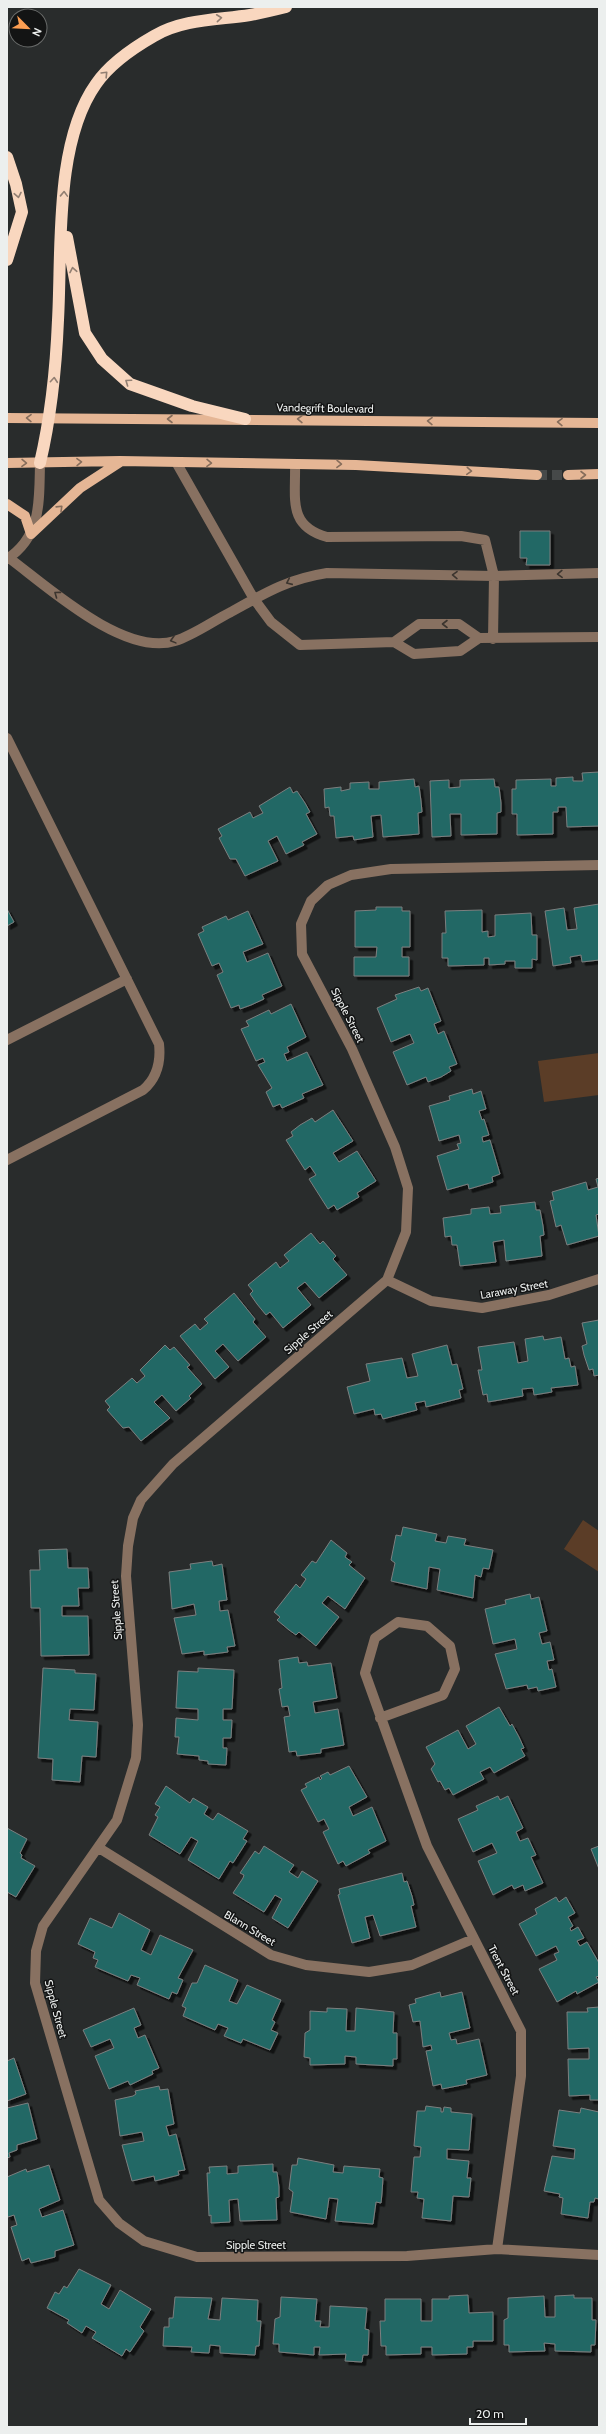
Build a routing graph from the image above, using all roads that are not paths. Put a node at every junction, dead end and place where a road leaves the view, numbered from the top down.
1 (286, 7) edge
2 (7, 157) edge
3 (63, 215) junction
4 (7, 260) edge
5 (7, 418) edge
6 (50, 419) junction
7 (245, 419) junction
8 (599, 423) edge
9 (120, 461) junction
10 (176, 462) junction
11 (7, 463) edge
12 (40, 463) junction
13 (296, 464) junction
14 (568, 474) tunnel mouth
15 (599, 474) edge
16 (537, 475) tunnel mouth
17 (7, 504) edge
18 (31, 534) junction
19 (8, 559) edge
20 (599, 573) edge
21 (494, 576) junction
22 (254, 599) junction
23 (599, 630) edge
24 (586, 636) junction
25 (599, 637) edge
26 (480, 638) junction
27 (493, 639) junction
28 (394, 642) junction
29 (7, 738) edge
30 (599, 865) edge
31 (127, 979) junction
32 (7, 1040) edge
33 (7, 1160) edge
34 (599, 1278) edge
35 (387, 1280) junction
36 (380, 1718) junction
37 (99, 1848) junction
38 (473, 1939) junction
39 (498, 2249) junction
40 (599, 2255) edge

3 -> 1 highway
2 -> 4 highway
6 -> 3 highway
7 -> 3 highway
6 -> 5 main road, Vandegrift Boulevard
7 -> 6 main road, Vandegrift Boulevard
6 - 12 highway
8 -> 7 main road, Vandegrift Boulevard
9 - 10 main road
12 -> 9 main road
18 -> 9 main road
10 -> 13 main road
10 - 22 street
11 -> 12 main road
12 - 18 street
13 -> 16 main road
13 - 21 street
14 -> 15 main road
17 - 18 main road
18 - 19 street
22 -> 19 street
20 -> 21 street
21 -> 22 street
21 - 27 street
22 - 28 street
23 - 24 street
24 - 25 street
24 - 27 street
26 - 27 street
26 - 28 street
26 -> 28 street
29 - 31 street
30 - 35 street, Sipple Street
31 - 32 street
31 - 33 street
34 - 35 street, Laraway Street
35 - 37 street, Sipple Street
36 - 36 street, Trent Street
36 - 38 street, Trent Street
37 - 38 street, Blann Street
37 - 39 street, Sipple Street
38 - 39 street, Trent Street
39 - 40 street, Sipple Street

